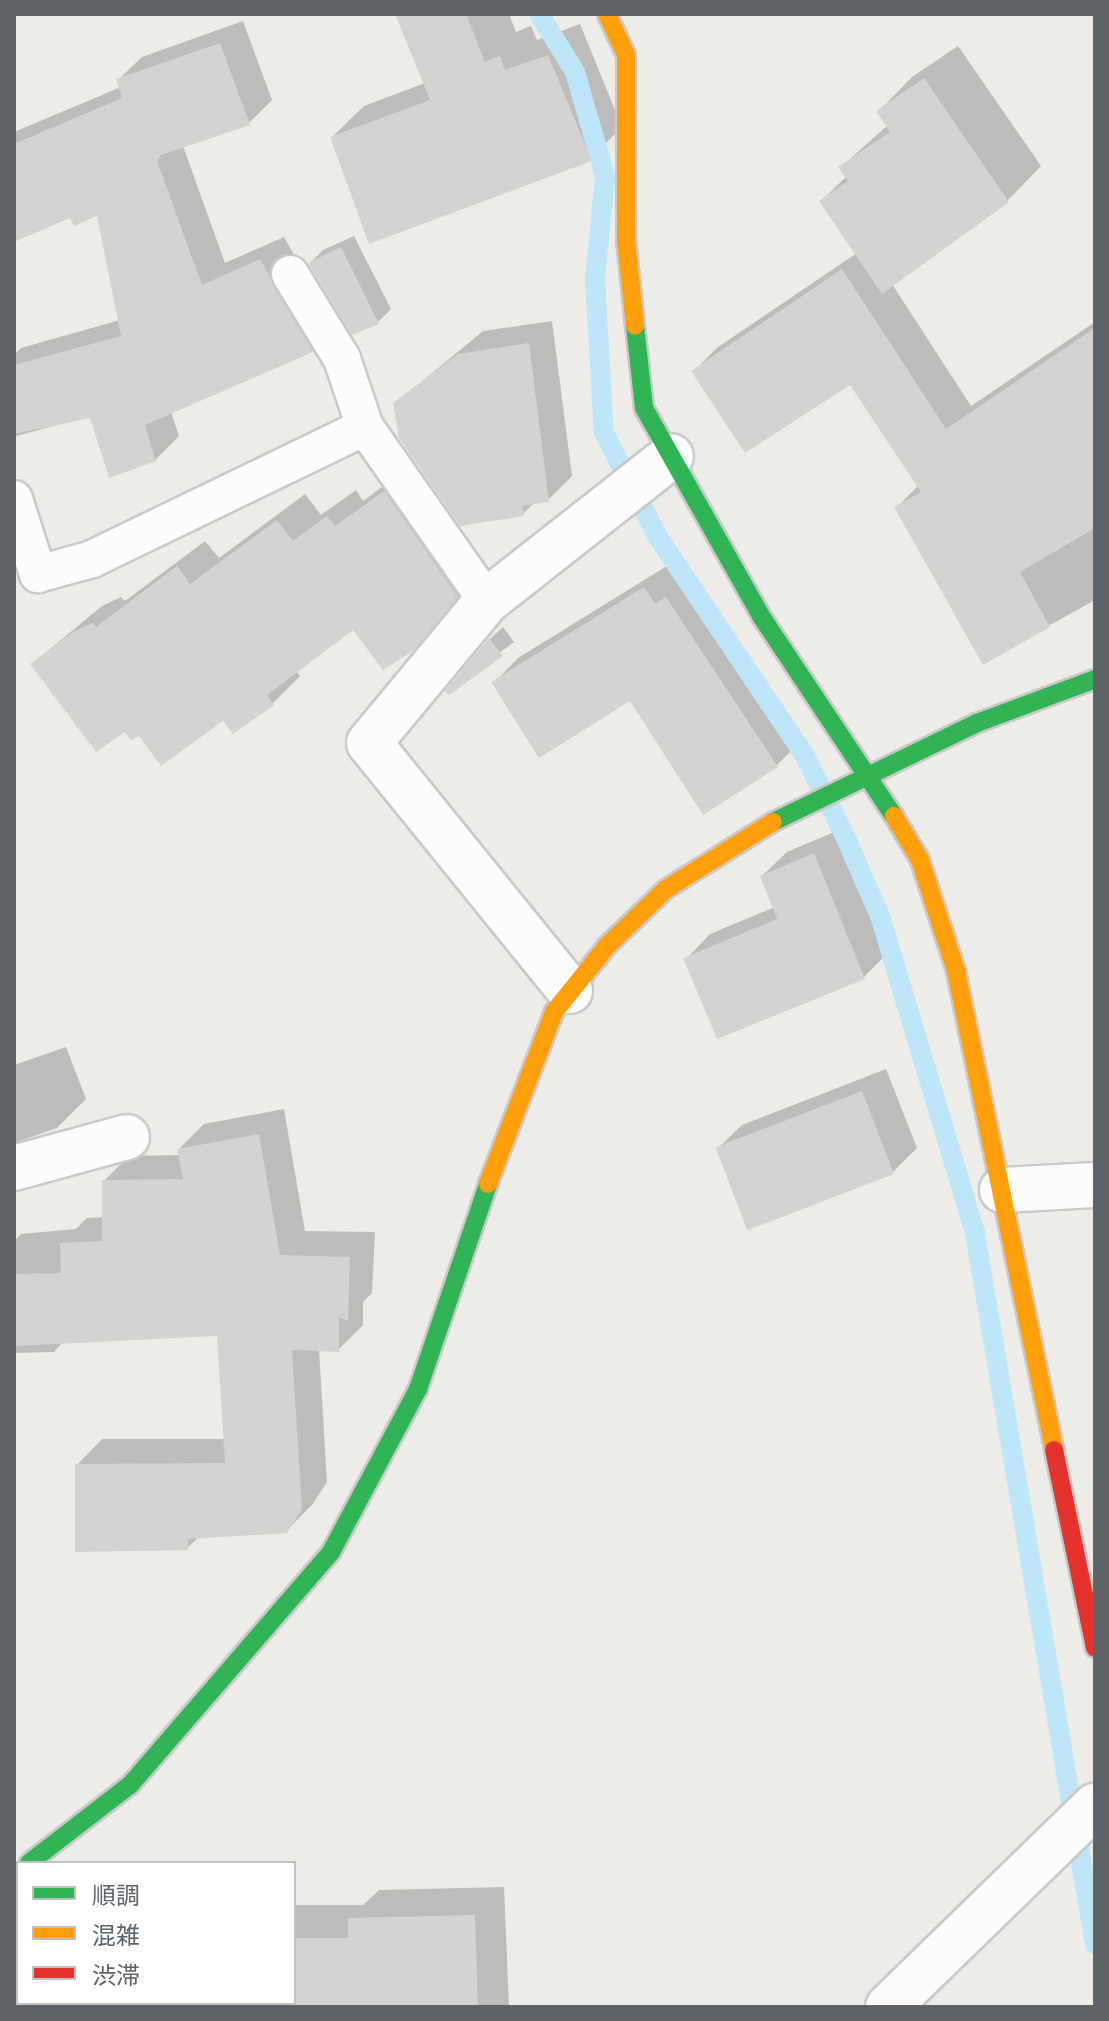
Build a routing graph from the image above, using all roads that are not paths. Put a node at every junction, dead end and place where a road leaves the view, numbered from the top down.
1 (607, 14) edge
2 (290, 274) dead end
3 (365, 427) junction
4 (671, 456) junction
5 (14, 499) edge
6 (487, 601) junction
7 (1095, 679) edge
8 (868, 772) junction
9 (570, 991) junction
10 (127, 1137) dead end
11 (14, 1168) edge
12 (1095, 1185) edge
13 (1002, 1190) junction
14 (1095, 1648) edge
15 (1095, 1806) edge
16 (32, 1861) edge
17 (888, 2007) edge

1 - 4 street
2 - 3 lane
3 - 5 lane
3 - 6 lane
4 - 6 street
4 - 8 street
6 - 9 street
7 - 8 street
8 - 9 street
8 - 13 street
9 - 16 street
10 - 11 street
12 - 13 street
13 - 14 street
15 - 17 street

